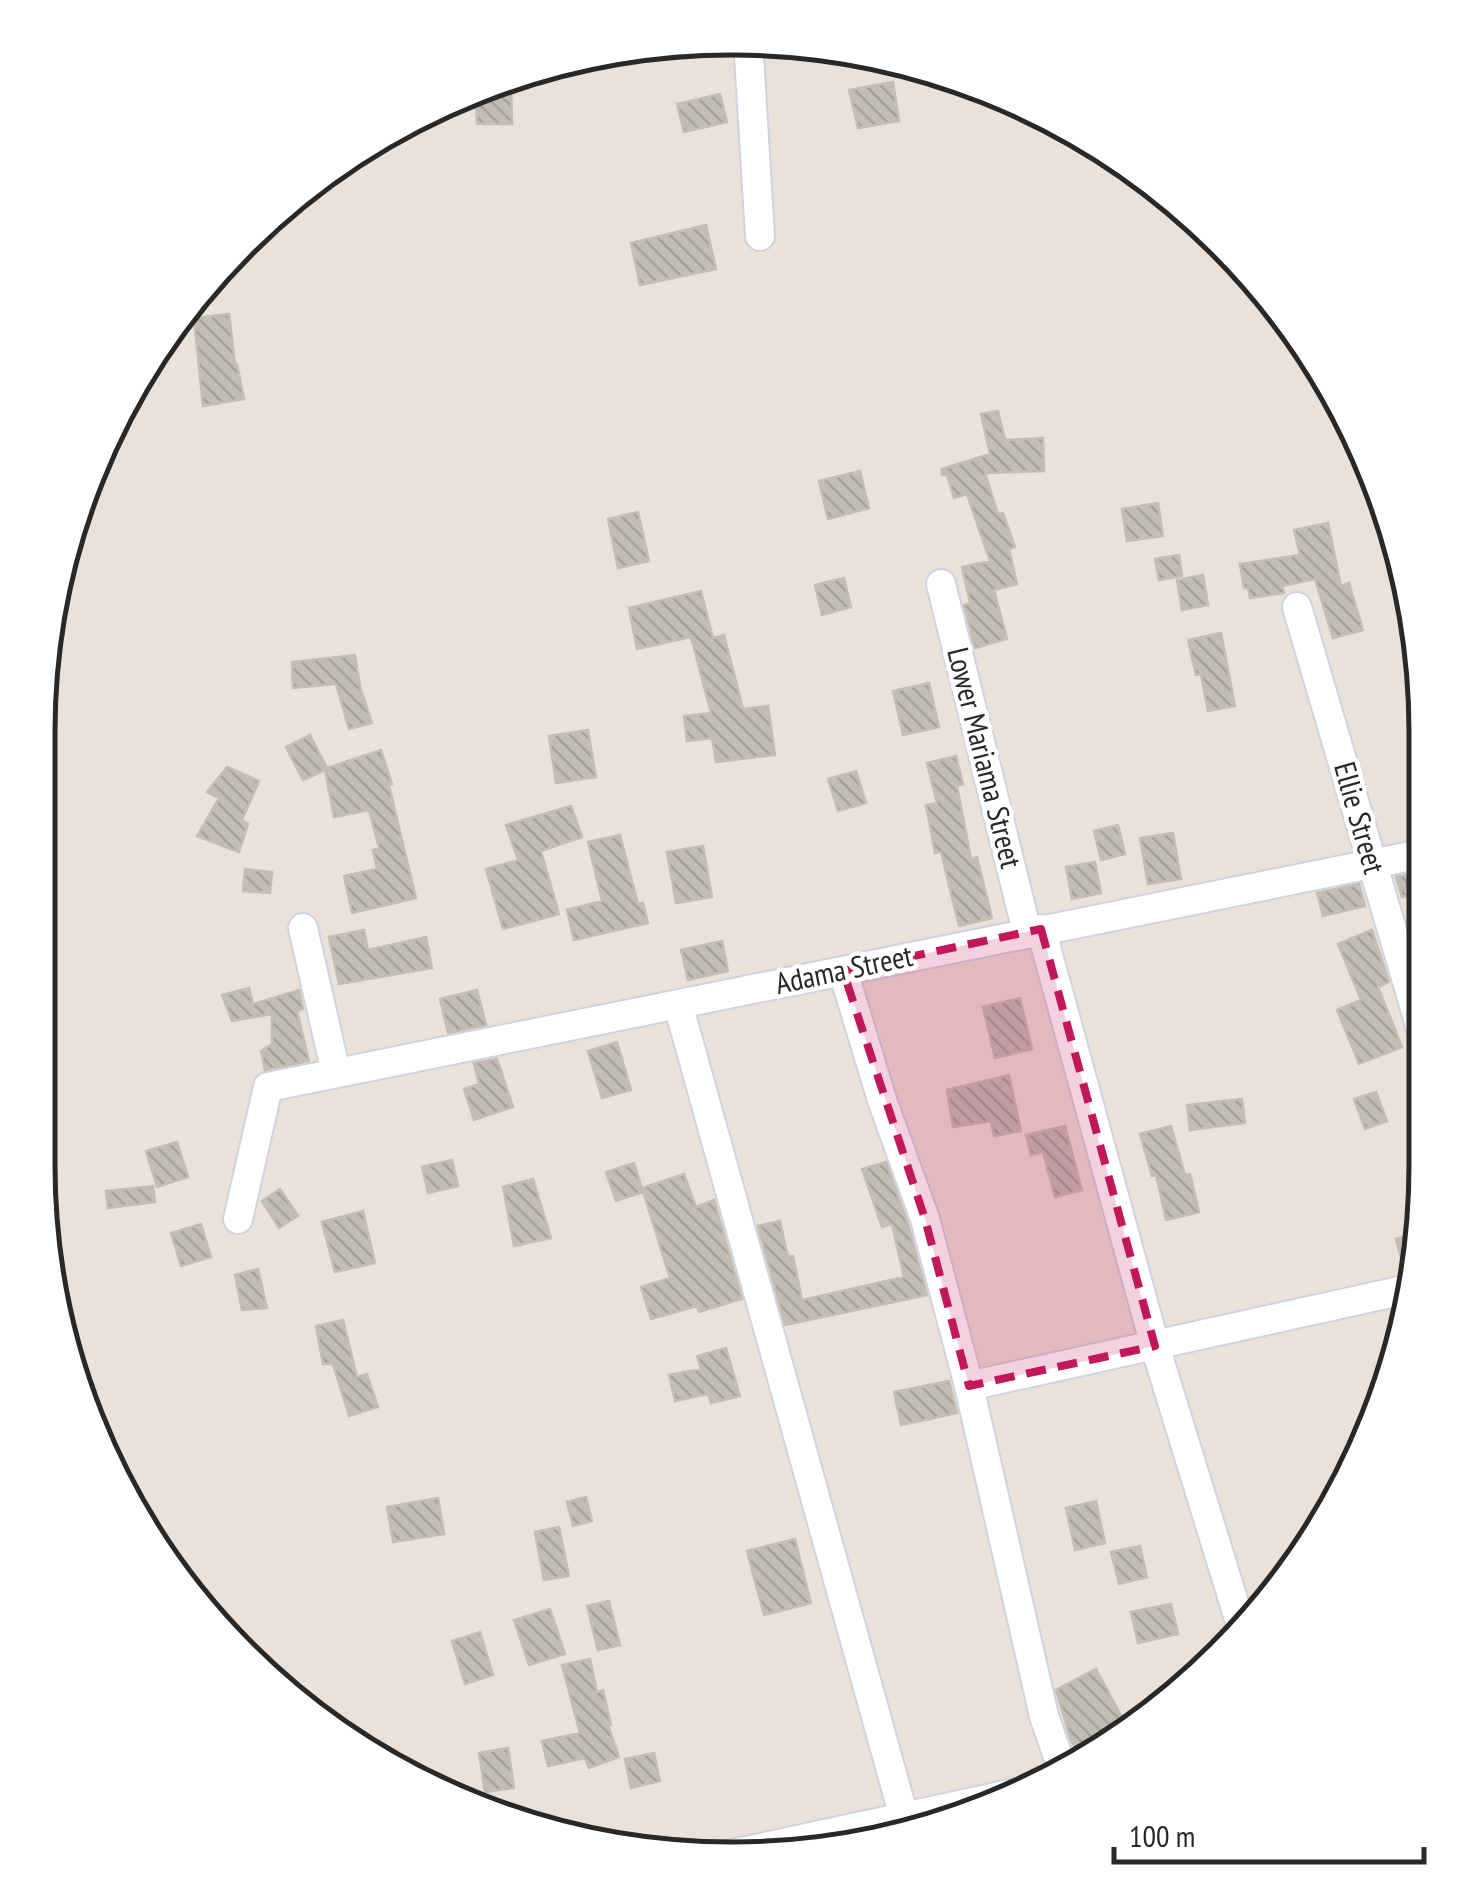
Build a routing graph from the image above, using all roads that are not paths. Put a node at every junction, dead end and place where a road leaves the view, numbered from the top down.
1 (749, 55) edge
2 (760, 236) dead end
3 (941, 584) dead end
4 (1297, 607) dead end
5 (1409, 856) edge
6 (1372, 864) junction
7 (302, 928) dead end
8 (1034, 930) junction
9 (843, 971) junction
10 (1409, 991) edge
11 (678, 1004) junction
12 (336, 1073) junction
13 (238, 1219) dead end
14 (1397, 1292) edge
15 (1155, 1346) junction
16 (969, 1386) junction
17 (1238, 1615) edge
18 (1059, 1757) edge
19 (939, 1809) edge
20 (904, 1817) junction
21 (854, 1831) edge

1 - 2 street
3 - 8 street, Lower Mariama Street
4 - 6 street, Ellie Street
5 - 6 street, Adama Street
6 - 8 street, Adama Street
6 - 10 street, Ellie Street
7 - 12 street
8 - 9 street, Adama Street
8 - 15 street, Lower Mariama Street
9 - 11 street, Adama Street
9 - 16 street
11 - 12 street, Adama Street
11 - 20 street
12 - 13 street, Adama Street
14 - 15 street
15 - 16 street
15 - 17 street, Lower Mariama Street
16 - 18 street
19 - 20 street
20 - 21 street

